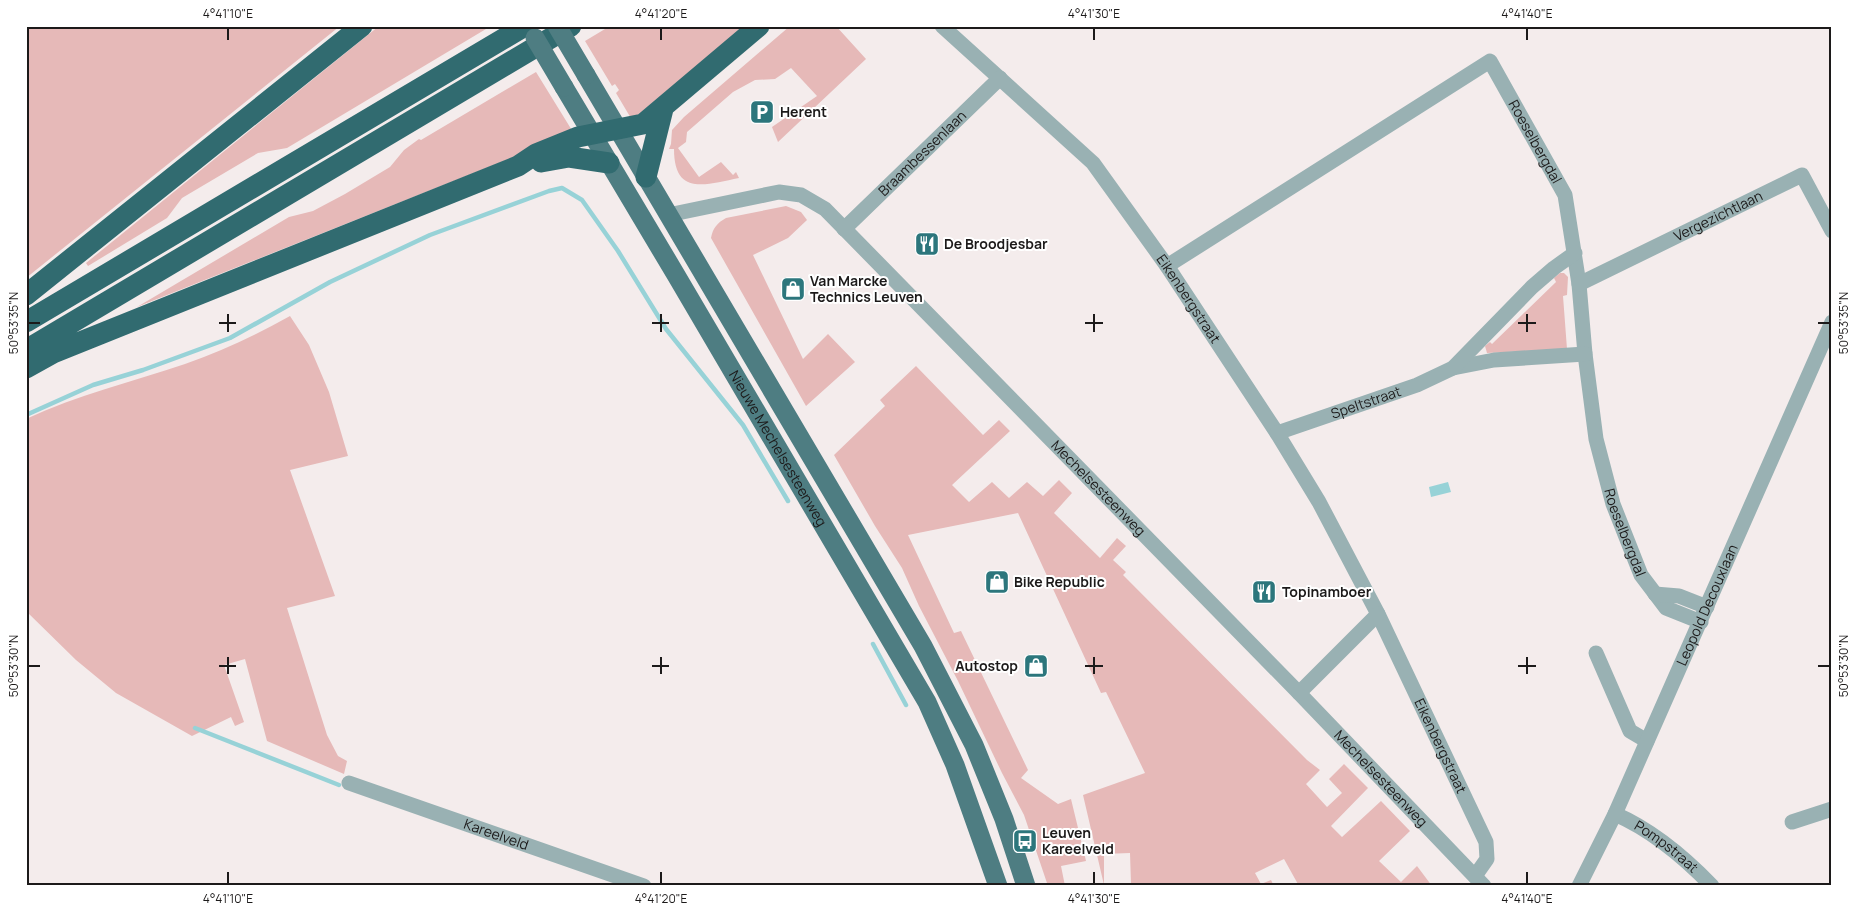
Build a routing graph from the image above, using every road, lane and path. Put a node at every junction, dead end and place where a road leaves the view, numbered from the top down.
1 (362, 26) edge
2 (527, 26) edge
3 (557, 26) edge
4 (571, 26) edge
5 (759, 26) edge
6 (942, 26) edge
7 (1000, 78) junction
8 (663, 109) junction
9 (618, 130) junction
10 (592, 134) junction
11 (609, 163) junction
12 (518, 166) junction
13 (646, 177) junction
14 (668, 215) junction
15 (644, 220) junction
16 (844, 229) junction
17 (1832, 231) edge
18 (1575, 253) junction
19 (1167, 266) junction
20 (1579, 284) junction
21 (26, 295) edge
22 (26, 322) edge
23 (1832, 322) edge
24 (26, 350) edge
25 (1585, 354) junction
26 (26, 368) edge
27 (1453, 368) junction
28 (1276, 433) junction
29 (1655, 594) junction
30 (1707, 607) junction
31 (1378, 614) junction
32 (1701, 622) junction
33 (1596, 652) dead end
34 (1299, 693) junction
35 (1648, 741) junction
36 (349, 783) dead end
37 (1832, 809) edge
38 (1615, 814) junction
39 (1792, 822) dead end
40 (1480, 881) edge
41 (644, 886) edge
42 (998, 886) edge
43 (1026, 886) edge
44 (1579, 886) edge
45 (1712, 886) edge

1 - 21 highway
2 - 10 main road, Nieuwe Mechelsesteenweg, bridge
2 - 22 highway
3 - 9 main road, Nieuwe Mechelsesteenweg, bridge
4 - 24 highway
5 - 8 highway
6 - 7 street, Eikenbergstraat
7 - 16 street, Braambessenlaan
7 - 19 street, Eikenbergstraat
8 - 9 highway
8 - 13 highway
9 - 10 highway
9 - 13 main road, Nieuwe Mechelsesteenweg
10 - 11 main road, Nieuwe Mechelsesteenweg
10 - 12 highway
11 - 12 highway
11 - 15 main road, Nieuwe Mechelsesteenweg
12 - 26 highway
13 - 14 main road, Nieuwe Mechelsesteenweg
14 - 15 main road
14 - 16 street, Mechelsesteenweg
14 - 43 main road, Nieuwe Mechelsesteenweg
15 - 42 main road, Nieuwe Mechelsesteenweg
16 - 34 street, Mechelsesteenweg
17 - 20 street, Vergezichtlaan
18 - 19 street, Roeselbergdal
18 - 20 street, Roeselbergdal
18 - 27 street, Speltstraat
19 - 28 street, Eikenbergstraat
20 - 25 street, Roeselbergdal
23 - 30 street, Leopold Decouxlaan
25 - 27 street, Speltstraat
25 - 29 street, Roeselbergdal
27 - 28 street, Speltstraat
28 - 31 street, Eikenbergstraat
29 - 30 street
29 - 32 street, Roeselbergdal
30 - 32 street, Leopold Decouxlaan
31 - 34 street
31 - 40 street, Eikenbergstraat
32 - 35 street, Leopold Decouxlaan
33 - 35 street
34 - 40 street, Mechelsesteenweg
35 - 38 street, Leopold Decouxlaan
36 - 41 street, Kareelveld
37 - 39 street
38 - 44 street, Leopold Decouxlaan
38 - 45 street, Pompstraat

